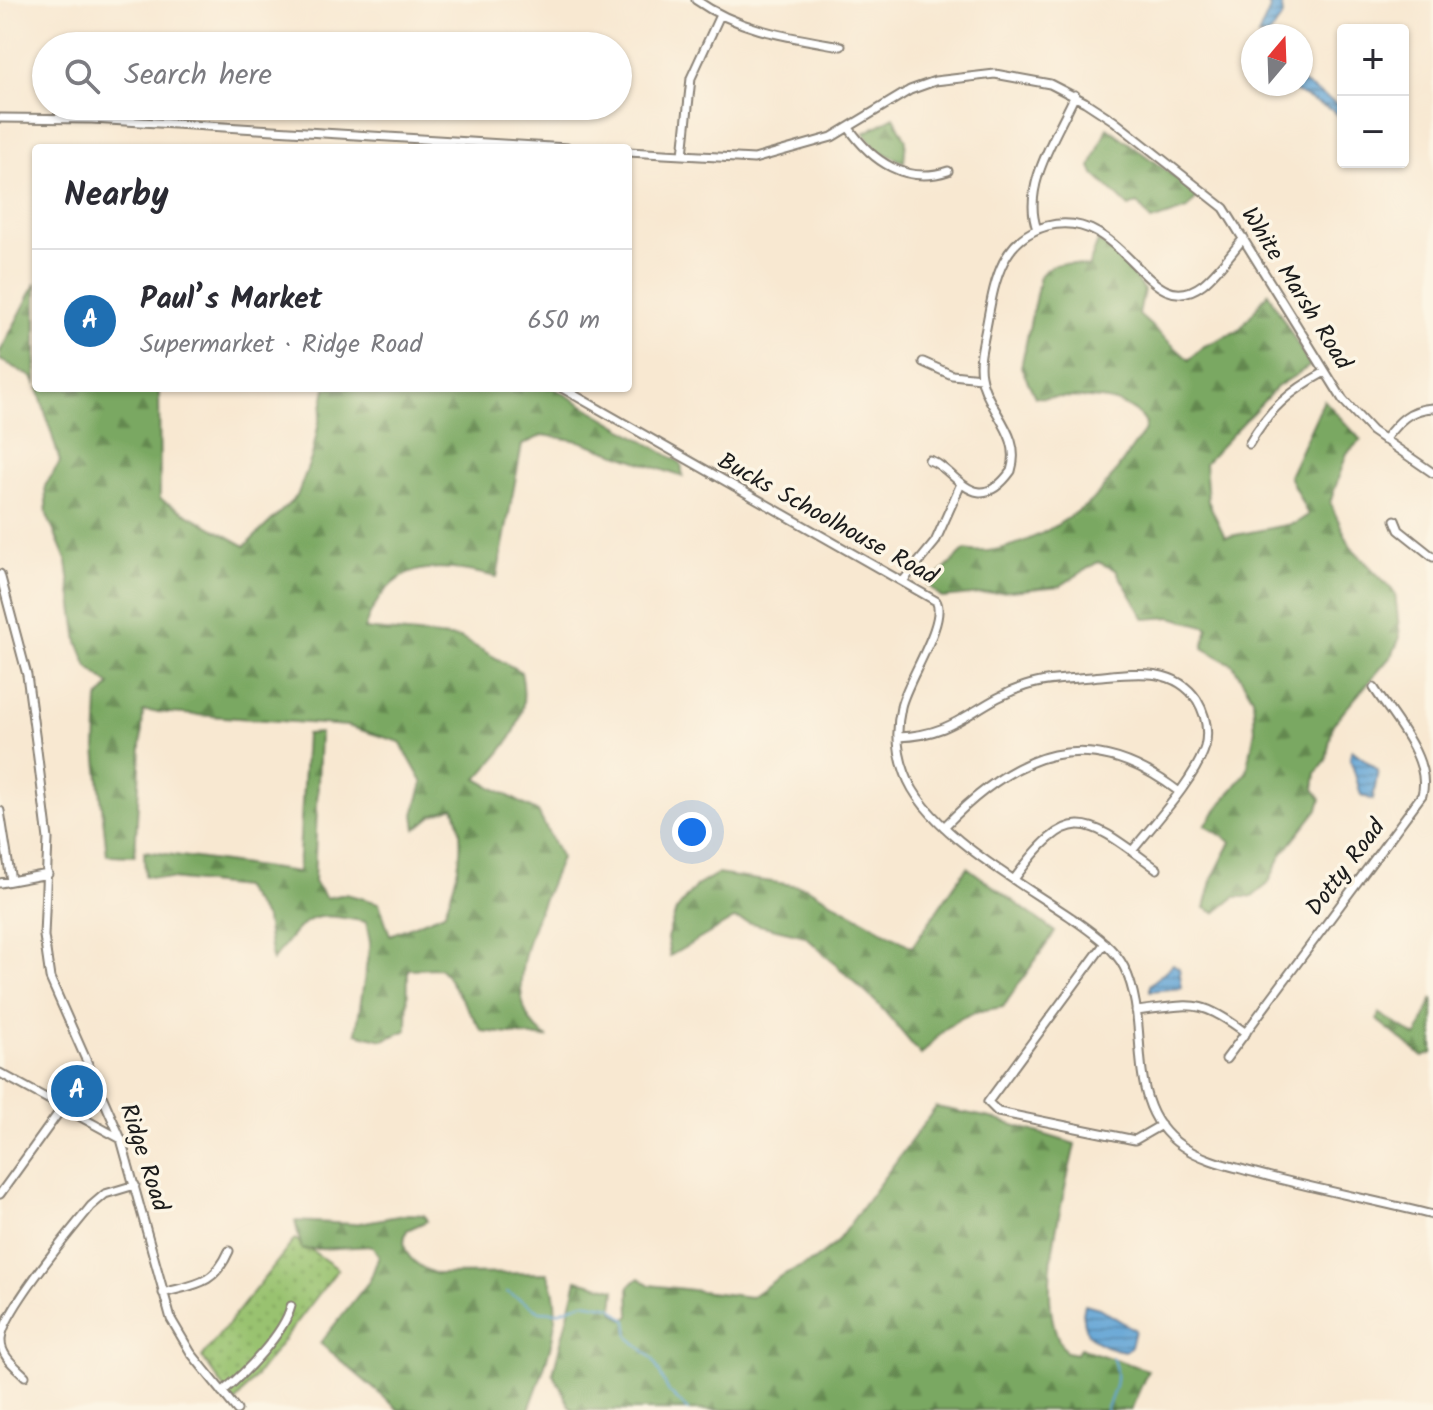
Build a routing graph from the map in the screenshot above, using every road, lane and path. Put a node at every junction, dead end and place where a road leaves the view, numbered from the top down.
1 (696, 0) edge
2 (720, 15) junction
3 (841, 46) dead end
4 (1075, 95) junction
5 (0, 118) edge
6 (32, 118) edge
7 (108, 120) edge
8 (849, 128) junction
9 (485, 144) edge
10 (632, 152) edge
11 (683, 155) junction
12 (948, 171) dead end
13 (1037, 229) junction
14 (1244, 238) junction
15 (923, 362) dead end
16 (1325, 372) junction
17 (981, 378) junction
18 (569, 392) edge
19 (1433, 408) edge
20 (1384, 440) junction
21 (1249, 444) dead end
22 (929, 460) dead end
23 (1433, 473) edge
24 (960, 486) junction
25 (1395, 520) dead end
26 (1433, 557) edge
27 (0, 574) edge
28 (903, 581) junction
29 (1374, 688) dead end
30 (898, 737) junction
31 (1178, 791) junction
32 (0, 811) edge
33 (944, 827) junction
34 (1132, 851) junction
35 (1157, 869) dead end
36 (48, 874) junction
37 (1015, 878) junction
38 (11, 881) junction
39 (0, 883) edge
40 (1105, 943) junction
41 (1136, 1011) junction
42 (1246, 1033) junction
43 (1226, 1059) dead end
44 (0, 1073) edge
45 (62, 1108) junction
46 (1161, 1125) junction
47 (121, 1139) junction
48 (135, 1185) junction
49 (0, 1194) edge
50 (1433, 1215) edge
51 (229, 1251) dead end
52 (163, 1293) junction
53 (291, 1306) dead end
54 (25, 1376) dead end
55 (222, 1392) junction
56 (237, 1410) edge

1 - 2 street
2 - 3 street
2 - 11 street
4 - 8 street, White Marsh Road
4 - 13 street
4 - 14 street, White Marsh Road
5 - 6 street
7 - 9 street
8 - 11 street, White Marsh Road
8 - 12 street
10 - 11 street, White Marsh Road
13 - 14 street
13 - 17 street
14 - 16 street, White Marsh Road
15 - 17 street
16 - 20 street, White Marsh Road
16 - 21 street
17 - 24 street
18 - 28 street, Bucks Schoolhouse Road
19 - 20 street
20 - 23 street, White Marsh Road
22 - 24 street
24 - 28 street
25 - 26 street
27 - 36 street, Ridge Road
28 - 30 street, Bucks Schoolhouse Road
29 - 42 street, Dotty Road
30 - 31 street
30 - 33 street, Bucks Schoolhouse Road
31 - 33 street
31 - 34 street
32 - 38 street
33 - 37 street, Bucks Schoolhouse Road
34 - 35 street
34 - 37 street
36 - 38 street
36 - 47 street, Ridge Road
37 - 40 street, Bucks Schoolhouse Road
38 - 39 street
40 - 41 street, Bucks Schoolhouse Road
40 - 46 street
41 - 42 street
41 - 46 street, Bucks Schoolhouse Road
42 - 43 street, Dotty Road
44 - 45 street
45 - 47 street
45 - 49 street
46 - 50 street, Bucks Schoolhouse Road
47 - 48 street, Ridge Road
48 - 52 street, Ridge Road
48 - 54 street
51 - 52 street
52 - 55 street, Ridge Road
53 - 55 street
55 - 56 street, Ridge Road

